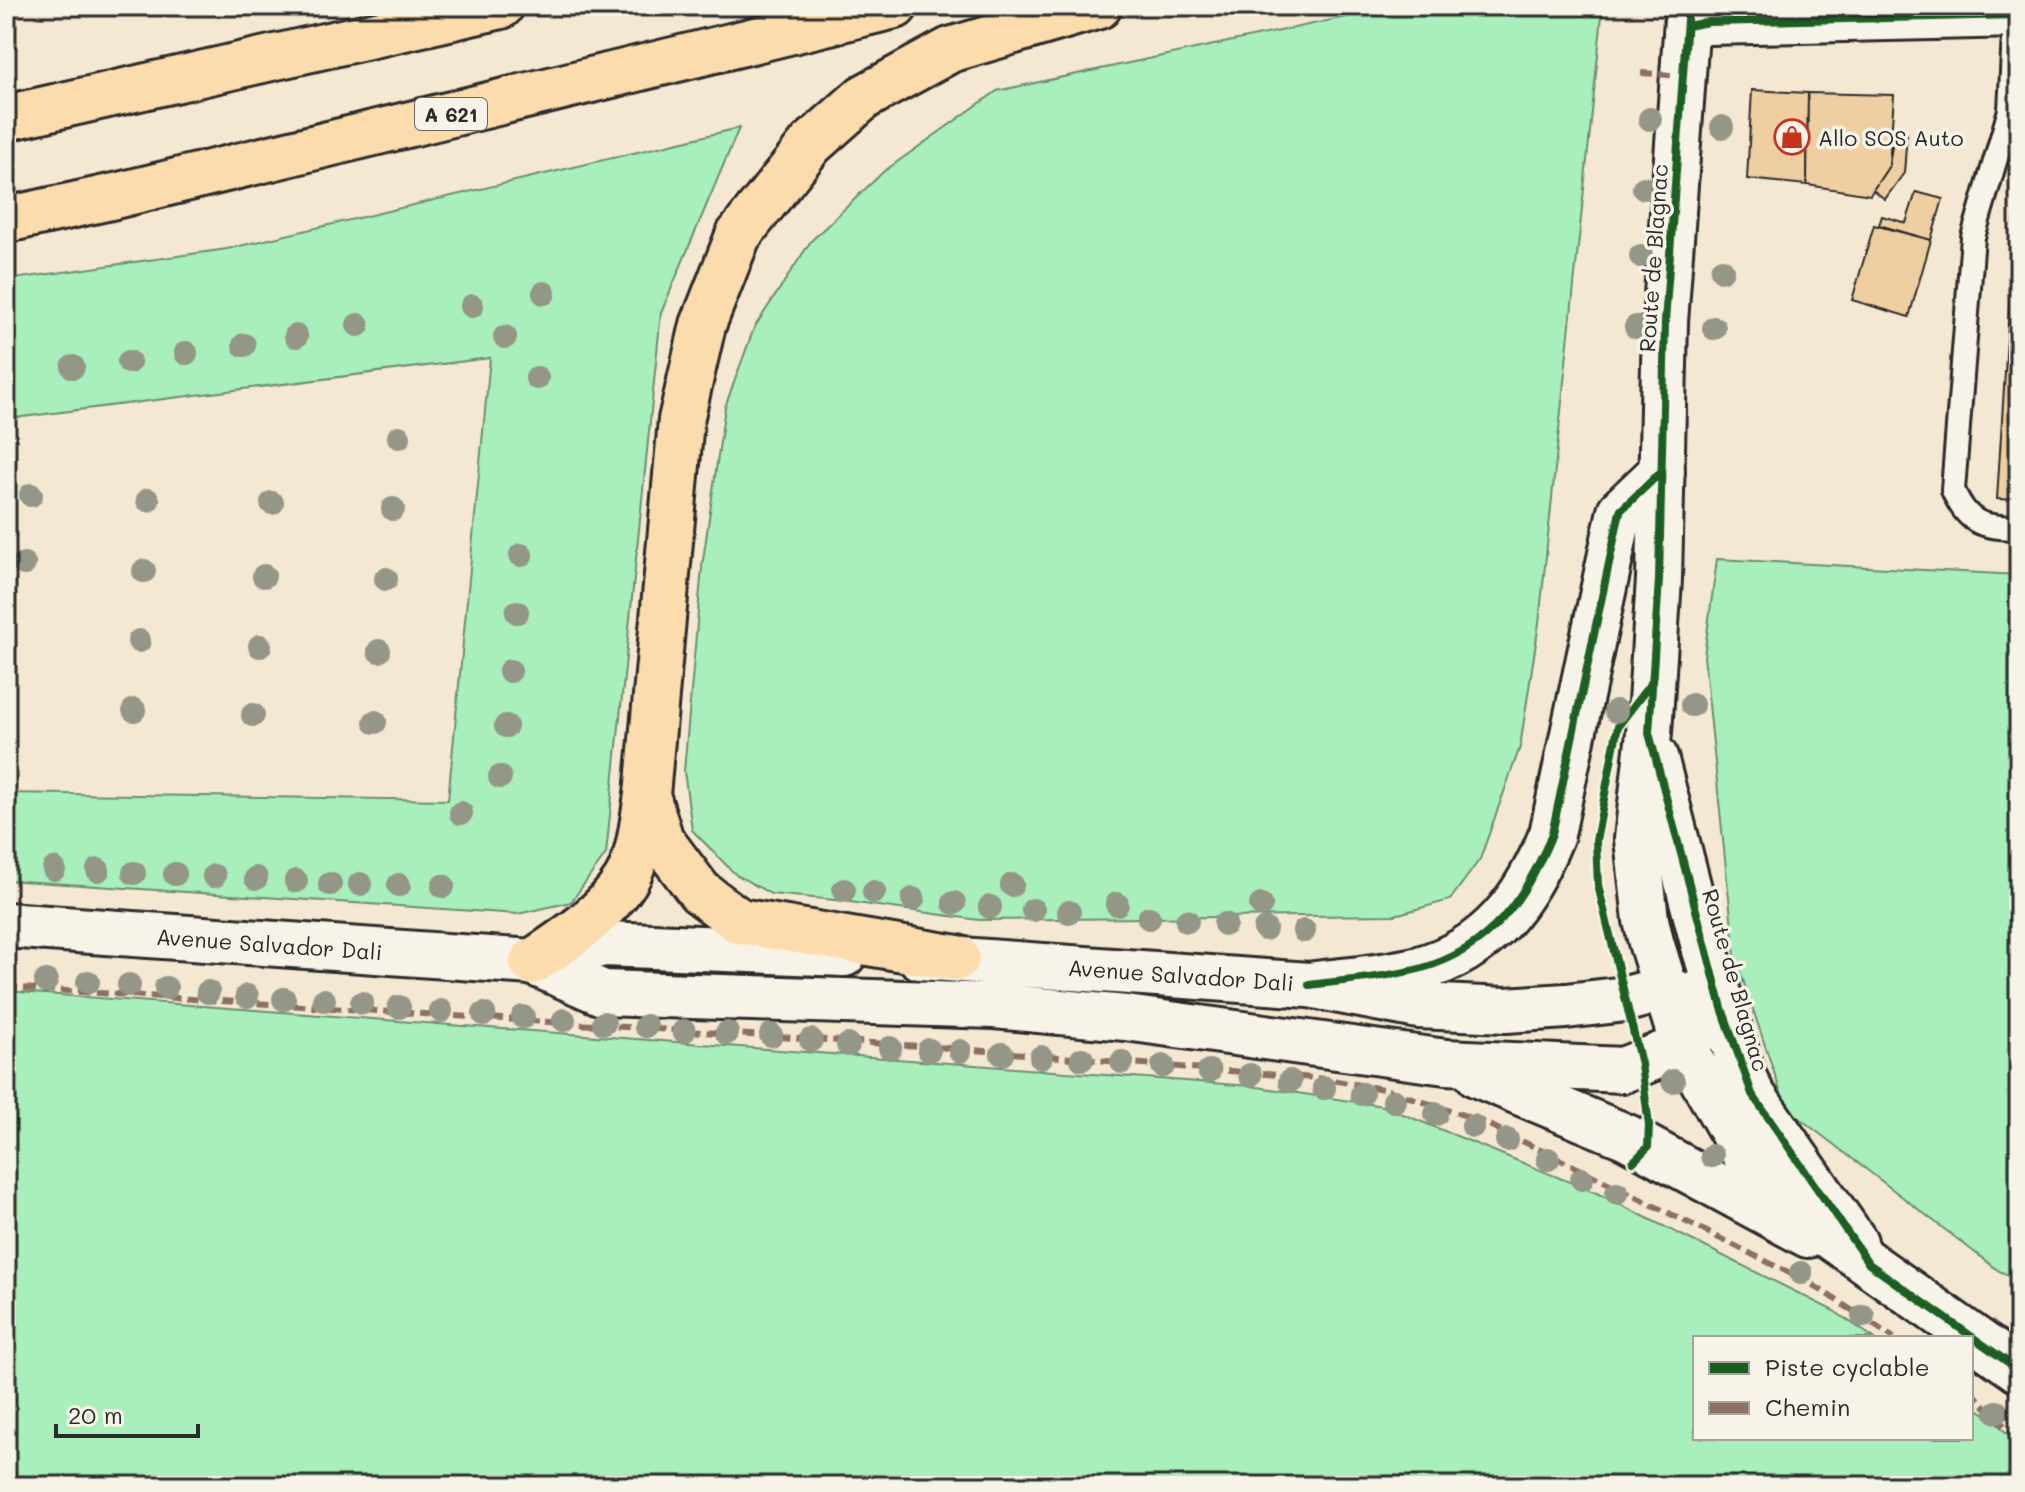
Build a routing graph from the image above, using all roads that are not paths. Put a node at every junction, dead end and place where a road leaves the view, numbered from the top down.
1 (501, 6) edge
2 (895, 6) edge
3 (1099, 6) edge
4 (2017, 15) edge
5 (1688, 16) edge
6 (6, 118) edge
7 (6, 220) edge
8 (1662, 471) junction
9 (2019, 528) edge
10 (1649, 733) junction
11 (647, 795) junction
12 (6, 925) edge
13 (957, 958) junction
14 (532, 962) junction
15 (1309, 985) junction
16 (1664, 989) junction
17 (1722, 1008) junction
18 (1683, 1046) junction
19 (1446, 1062) junction
20 (1869, 1264) junction
21 (1971, 1336) edge
22 (1973, 1337) edge
23 (2019, 1370) edge

1 - 6 highway
2 - 7 highway, A 621
3 - 11 highway
4 - 5 street
4 - 9 lane
5 - 8 street, Route de Blagnac
8 - 10 street, Route de Blagnac
8 - 15 street
10 - 16 street, Route de Blagnac
10 - 17 street, Route de Blagnac
11 - 13 highway
11 - 14 highway
12 - 14 street, Avenue Salvador Dali
13 - 14 street, Avenue Salvador Dali
13 - 15 street, Avenue Salvador Dali
14 - 19 street, Avenue Salvador Dali
15 - 16 street, Avenue Salvador Dali
16 - 17 street
16 - 18 street, Route de Blagnac
17 - 18 street, Avenue Salvador Dali
17 - 20 street, Route de Blagnac
18 - 19 street, Avenue Salvador Dali
18 - 20 street, Route de Blagnac
19 - 20 street, Avenue Salvador Dali
20 - 21 street, Route de Blagnac
22 - 23 street, Route de Blagnac

